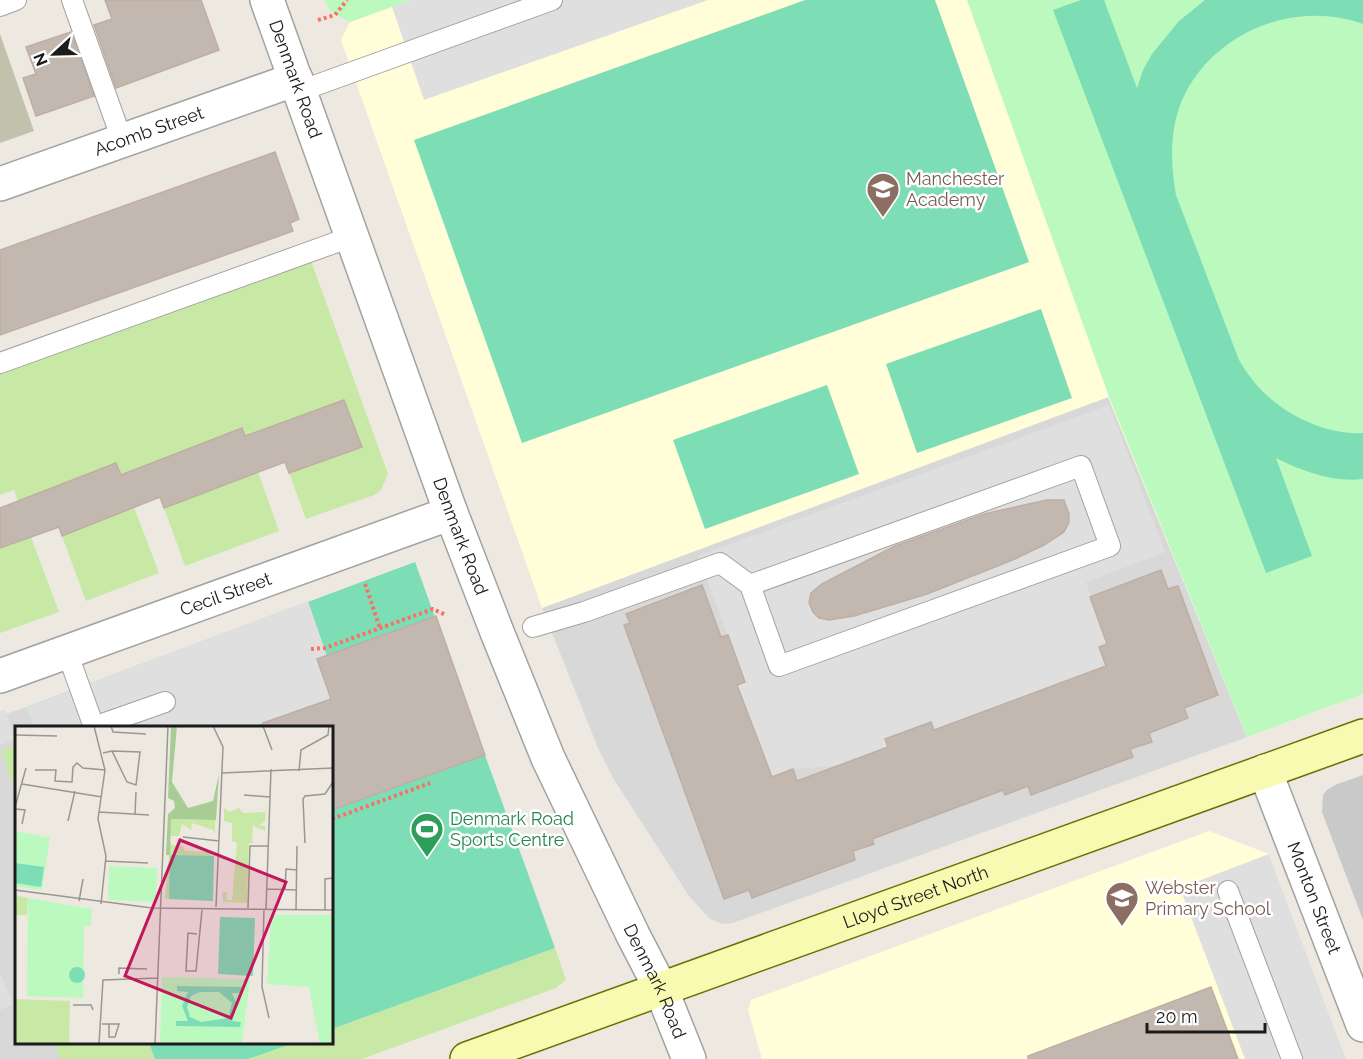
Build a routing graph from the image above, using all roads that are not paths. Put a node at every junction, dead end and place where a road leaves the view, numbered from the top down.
1 (16, 0) edge
2 (72, 0) edge
3 (267, 0) edge
4 (552, 0) edge
5 (0, 6) edge
6 (298, 85) junction
7 (122, 140) junction
8 (0, 184) edge
9 (351, 237) junction
10 (0, 363) edge
11 (451, 513) junction
12 (750, 585) junction
13 (533, 627) dead end
14 (66, 652) junction
15 (0, 676) edge
16 (165, 702) dead end
17 (94, 726) edge
18 (97, 726) edge
19 (1363, 736) edge
20 (1265, 771) junction
21 (1228, 891) dead end
22 (661, 989) junction
23 (1363, 1025) edge
24 (467, 1059) edge
25 (689, 1059) edge
26 (1292, 1059) edge

1 - 5 lane
2 - 7 lane
3 - 6 street, Denmark Road
4 - 6 lane
6 - 7 street, Acomb Street
6 - 9 street, Denmark Road
7 - 8 street, Acomb Street
9 - 10 lane
9 - 11 street, Denmark Road
11 - 14 street, Cecil Street
11 - 22 street, Denmark Road
12 - 12 lane
12 - 13 lane
14 - 15 street, Cecil Street
14 - 17 lane
16 - 18 lane
19 - 20 street, Lloyd Street North
20 - 22 street, Lloyd Street North
20 - 23 street, Monton Street
21 - 26 lane
22 - 24 street, Lloyd Street North
22 - 25 street, Denmark Road

